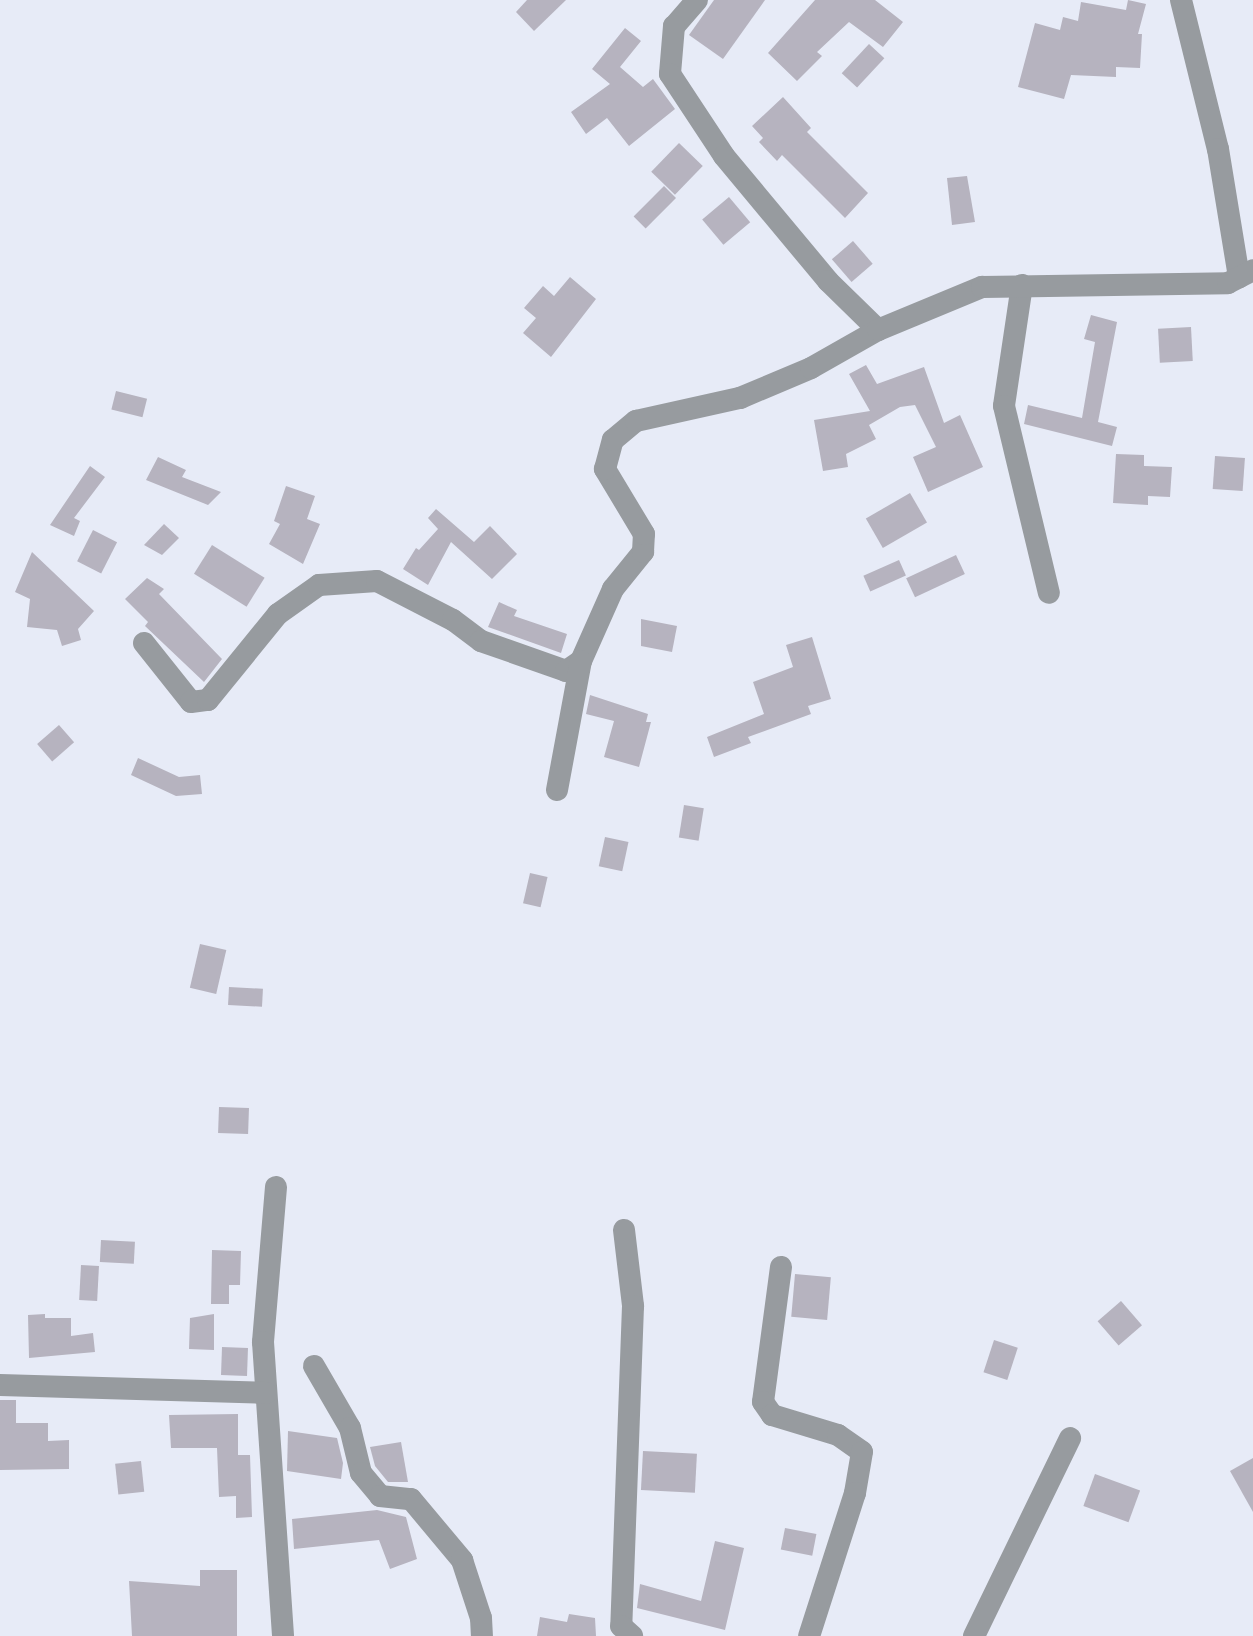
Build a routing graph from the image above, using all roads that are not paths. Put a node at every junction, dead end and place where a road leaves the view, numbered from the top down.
1 (697, 0) edge
2 (1181, 0) edge
3 (1246, 274) edge
4 (1022, 285) junction
5 (878, 330) junction
6 (1049, 593) dead end
7 (144, 643) dead end
8 (582, 661) junction
9 (557, 790) dead end
10 (276, 1187) dead end
11 (624, 1230) dead end
12 (781, 1267) dead end
13 (314, 1366) dead end
14 (0, 1386) edge
15 (266, 1393) junction
16 (1070, 1438) dead end
17 (284, 1636) edge
18 (482, 1636) edge
19 (632, 1636) edge
20 (810, 1636) edge
21 (974, 1636) edge

1 - 5 street
2 - 3 street
3 - 4 street
4 - 5 street
4 - 6 street
5 - 8 street
7 - 8 street
8 - 9 street
10 - 15 street
11 - 19 street
12 - 20 street
13 - 18 street
14 - 15 street
15 - 17 street
16 - 21 street

